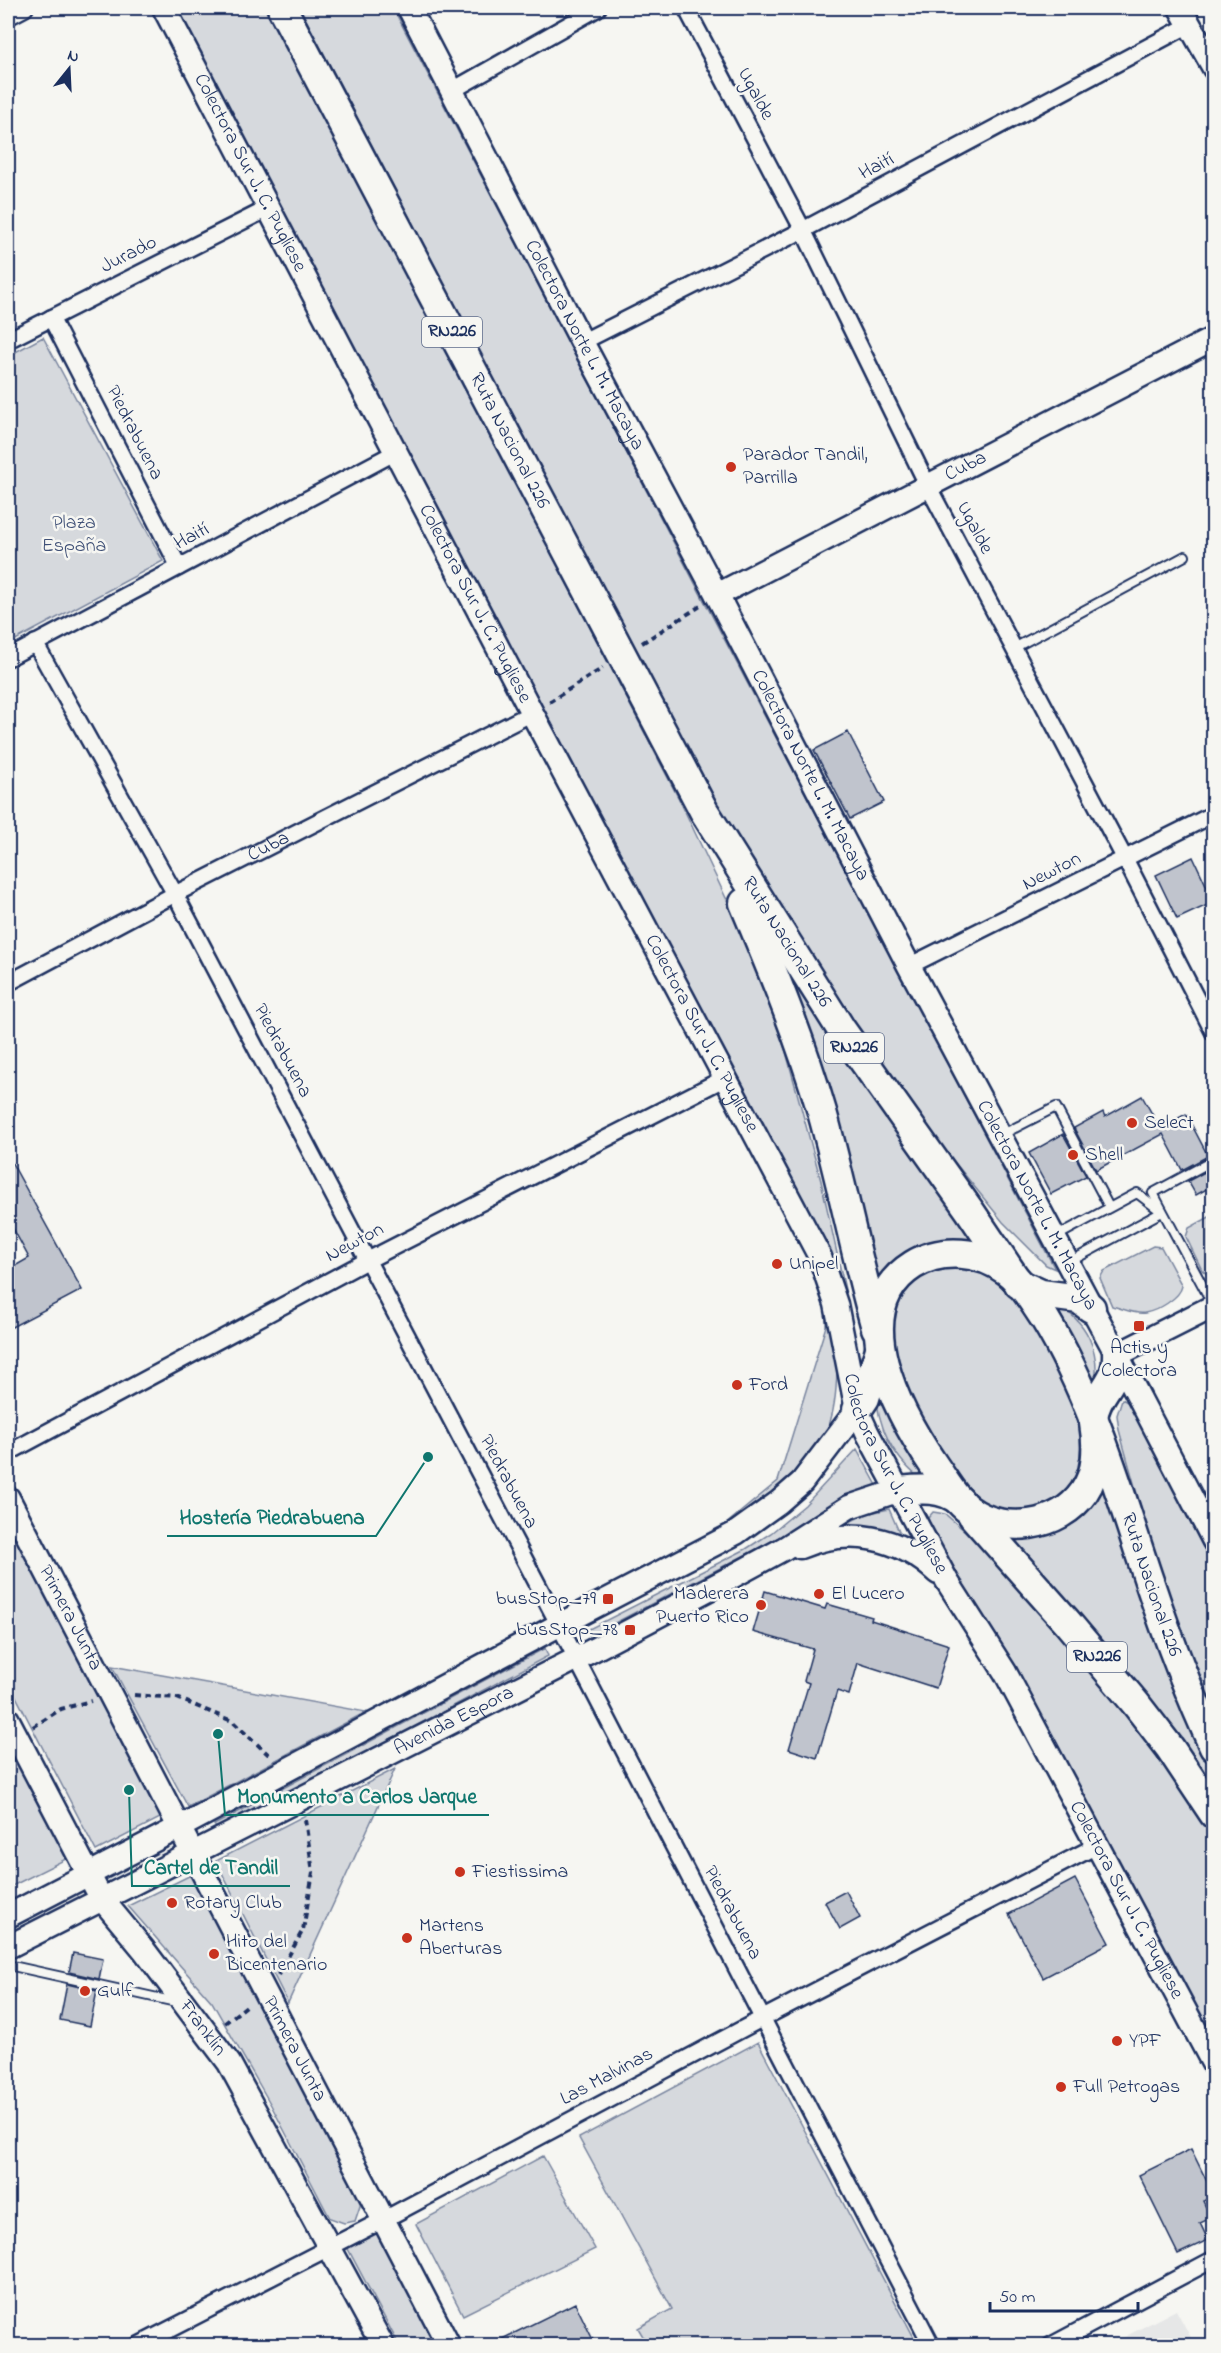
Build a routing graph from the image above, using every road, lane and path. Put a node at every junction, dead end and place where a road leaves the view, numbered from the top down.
1 (25, 8) edge
2 (164, 8) edge
3 (282, 8) edge
4 (409, 8) edge
5 (598, 8) edge
6 (686, 8) edge
7 (8, 16) edge
8 (1185, 16) edge
9 (1214, 68) edge
10 (453, 90) junction
11 (269, 208) junction
12 (803, 230) junction
13 (51, 318) junction
14 (1214, 338) edge
15 (8, 340) edge
16 (582, 342) junction
17 (396, 452) junction
18 (928, 486) junction
19 (1185, 556) dead end
20 (179, 567) junction
21 (717, 595) junction
22 (35, 643) junction
23 (1014, 648) junction
24 (622, 656) junction
25 (8, 658) edge
26 (532, 712) junction
27 (704, 810) junction
28 (1214, 814) edge
29 (1125, 859) junction
30 (175, 894) junction
31 (909, 966) junction
32 (8, 983) edge
33 (1214, 1033) edge
34 (725, 1078) junction
35 (999, 1136) junction
36 (1214, 1160) edge
37 (1109, 1207) junction
38 (1162, 1212) junction
39 (1053, 1238) junction
40 (368, 1260) junction
41 (1066, 1263) junction
42 (1017, 1281) junction
43 (1213, 1306) edge
44 (1091, 1308) junction
45 (879, 1344) junction
46 (1117, 1355) junction
47 (857, 1410) junction
48 (1094, 1420) junction
49 (8, 1453) edge
50 (897, 1491) junction
51 (8, 1498) edge
52 (964, 1505) junction
53 (1214, 1541) edge
54 (759, 1563) junction
55 (947, 1581) junction
56 (559, 1624) junction
57 (576, 1659) junction
58 (8, 1720) edge
59 (1214, 1747) edge
60 (1214, 1814) edge
61 (178, 1828) junction
62 (1096, 1846) junction
63 (191, 1854) junction
64 (88, 1875) junction
65 (100, 1898) junction
66 (8, 1916) edge
67 (8, 1947) edge
68 (8, 1965) edge
69 (184, 2004) junction
70 (763, 2018) junction
71 (1214, 2065) edge
72 (383, 2220) junction
73 (330, 2248) junction
74 (1214, 2259) edge
75 (137, 2346) edge
76 (383, 2346) edge
77 (449, 2346) edge
78 (932, 2346) edge
79 (1050, 2346) edge

1 - 7 street
2 - 11 main road, Colectora Sur J. C. Pugliese
3 - 24 highway, Ruta Nacional 226 / RN226
4 - 10 main road, Colectora Norte L. M. Macaya
5 - 10 street
6 - 12 street, Ugalde
8 - 9 main road
8 - 12 street, Haití
10 - 16 main road, Colectora Norte L. M. Macaya
11 - 13 street, Jurado
11 - 17 main road, Colectora Sur J. C. Pugliese
12 - 16 street, Haití
12 - 18 street, Ugalde
13 - 15 street, Jurado
13 - 20 street, Piedrabuena
14 - 18 main road, Cuba
16 - 21 main road, Colectora Norte L. M. Macaya
17 - 20 street, Haití
17 - 26 main road, Colectora Sur J. C. Pugliese
18 - 21 main road, Cuba
18 - 23 street, Ugalde
19 - 23 lane
20 - 22 street, Haití
21 - 24 path
21 - 31 main road, Colectora Norte L. M. Macaya
22 - 25 street, Haití
22 - 30 street, Piedrabuena
23 - 29 street, Ugalde
24 - 26 path
24 - 27 highway, Ruta Nacional 226 / RN226
26 - 30 street, Cuba
26 - 34 main road, Colectora Sur J. C. Pugliese
27 - 42 highway, Ruta Nacional 226 / RN226
27 - 45 highway, Ruta Nacional 226 / RN226
28 - 29 street, Newton
29 - 31 street, Newton
29 - 33 street, Ugalde
30 - 32 street, Cuba
30 - 40 street, Piedrabuena
31 - 35 main road, Colectora Norte L. M. Macaya
34 - 40 street, Newton
34 - 47 main road, Colectora Sur J. C. Pugliese
35 - 37 lane
35 - 39 main road, Colectora Norte L. M. Macaya
36 - 38 lane
37 - 38 lane
37 - 39 lane
38 - 41 lane
38 - 43 lane
39 - 41 main road, Colectora Norte L. M. Macaya
40 - 49 street, Newton
40 - 56 street, Piedrabuena
41 - 44 main road, Colectora Norte L. M. Macaya
42 - 44 highway
42 - 45 highway, Ruta Nacional 226 / RN226
42 - 48 highway, Ruta Nacional 226 / RN226
43 - 46 main road
44 - 46 main road, Colectora Norte L. M. Macaya
45 - 47 highway
45 - 52 highway, Ruta Nacional 226 / RN226
46 - 48 highway
46 - 53 main road, Colectora Norte L. M. Macaya
47 - 50 main road, Colectora Sur J. C. Pugliese
47 - 56 main road, Avenida Espora
48 - 52 highway, Ruta Nacional 226 / RN226
48 - 59 highway, Ruta Nacional 226 / RN226
50 - 52 highway
50 - 54 main road, Avenida Espora
50 - 55 main road, Colectora Sur J. C. Pugliese
51 - 61 main road, Primera Junta
52 - 60 highway, Ruta Nacional 226 / RN226
54 - 55 main road
54 - 57 main road, Avenida Espora
55 - 62 main road, Colectora Sur J. C. Pugliese
56 - 57 street, Piedrabuena
56 - 61 main road, Avenida Espora
57 - 63 main road, Avenida Espora
57 - 70 street, Piedrabuena
58 - 64 main road, Franklin
61 - 63 main road, Primera Junta
61 - 64 main road, Avenida Espora
62 - 70 street, Las Malvinas
62 - 71 main road, Colectora Sur J. C. Pugliese
63 - 65 main road, Avenida Espora
63 - 72 main road, Primera Junta
64 - 65 main road, Franklin
64 - 66 main road, Avenida Espora
65 - 67 main road, Avenida Espora
65 - 69 main road, Franklin
68 - 69 lane
69 - 73 main road, Franklin
70 - 72 street, Las Malvinas
70 - 78 street, Piedrabuena
72 - 73 street, Las Malvinas
72 - 77 main road, Primera Junta
73 - 75 street, Las Malvinas
73 - 76 main road, Franklin
74 - 79 street

